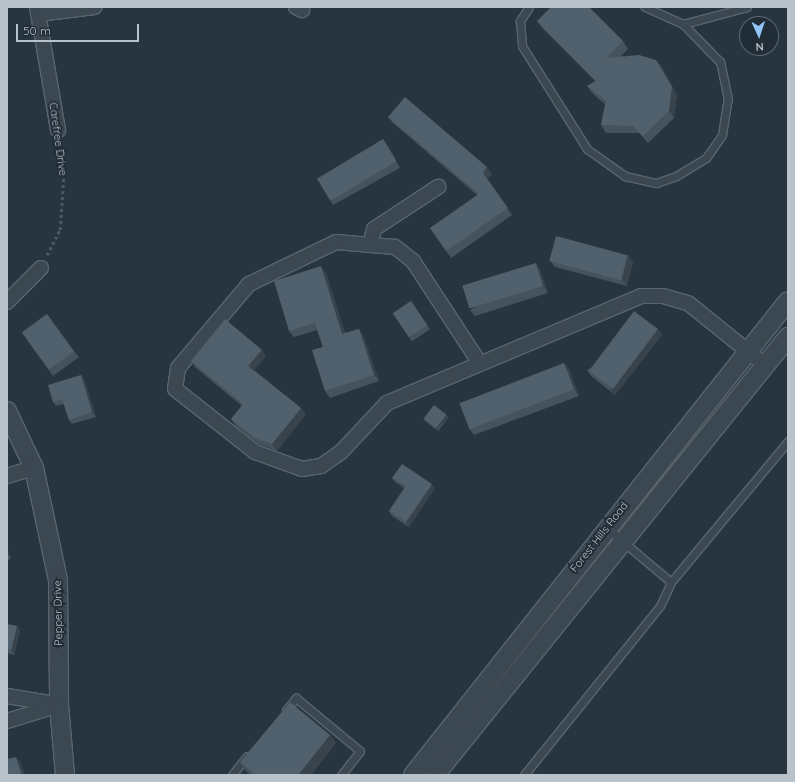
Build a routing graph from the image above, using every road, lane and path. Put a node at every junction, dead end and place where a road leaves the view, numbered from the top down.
1 (95, 7) edge
2 (529, 7) edge
3 (645, 7) edge
4 (747, 7) edge
5 (38, 10) edge
6 (683, 24) junction
7 (58, 130) joint
8 (438, 187) dead end
9 (370, 245) junction
10 (41, 268) joint
11 (788, 301) edge
12 (7, 302) edge
13 (788, 337) edge
14 (747, 354) junction
15 (479, 362) junction
16 (766, 366) junction
17 (7, 411) edge
18 (788, 441) edge
19 (34, 468) junction
20 (7, 476) edge
21 (606, 528) junction
22 (622, 540) junction
23 (671, 582) junction
24 (7, 696) edge
25 (58, 705) junction
26 (281, 716) edge
27 (7, 721) edge
28 (252, 751) edge
29 (65, 775) edge
30 (232, 775) edge
31 (341, 775) edge
32 (413, 775) edge
33 (435, 775) edge
34 (524, 775) edge

1 - 5 street
2 - 6 lane
3 - 6 lane
4 - 6 lane
5 - 7 street, Carefree Drive
7 - 10 path, Carefree Drive
8 - 9 street
9 - 15 street
9 - 15 street
10 - 12 street
11 - 14 street, Forest Hills Road
13 - 16 street, Forest Hills Road
14 - 15 street
14 - 16 street
14 - 21 street, Forest Hills Road
16 - 22 street, Forest Hills Road
17 - 19 street, Pepper Drive
18 - 23 lane
19 - 20 street
19 - 25 street, Pepper Drive
21 - 22 lane
21 - 32 street, Forest Hills Road
22 - 23 lane
22 - 33 street, Forest Hills Road
23 - 34 lane
24 - 25 street
25 - 27 street
25 - 29 street, Pepper Drive
26 - 31 lane
28 - 30 lane

